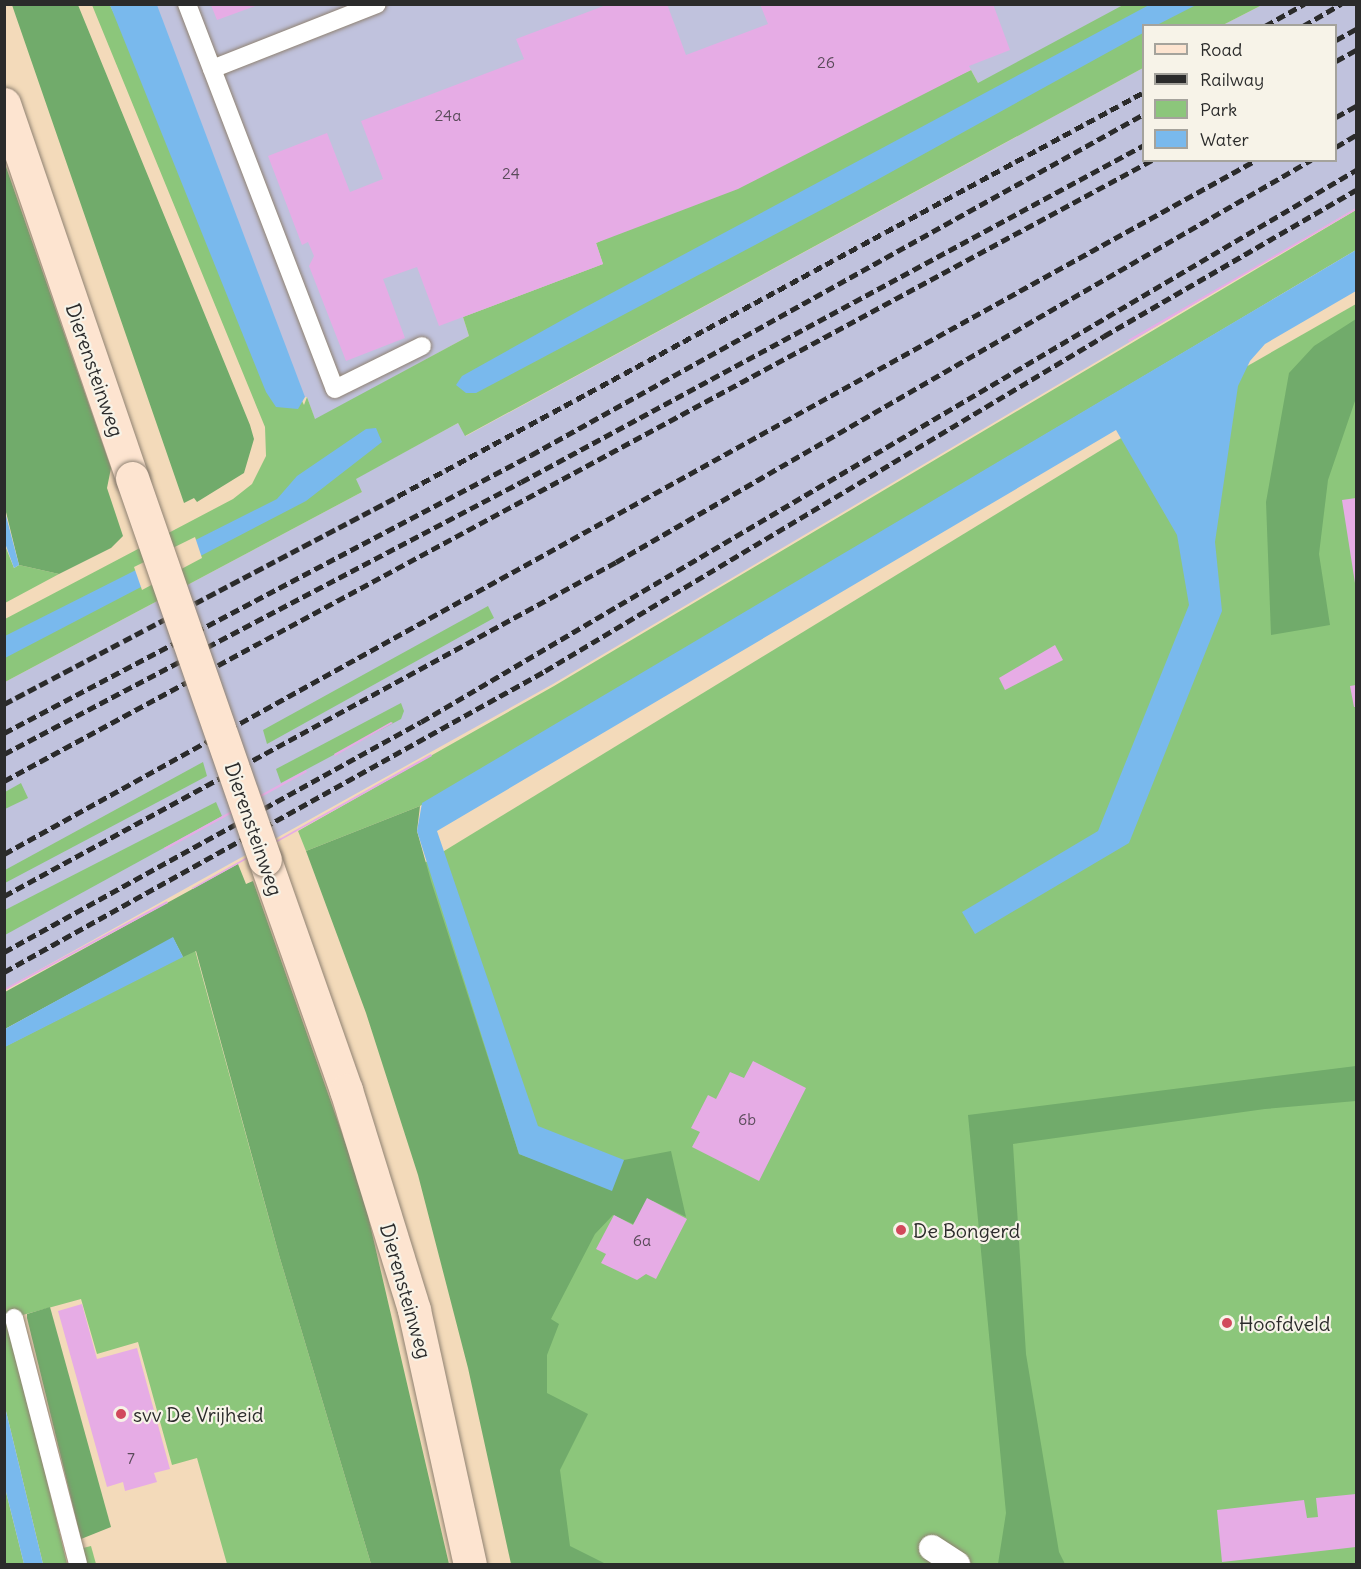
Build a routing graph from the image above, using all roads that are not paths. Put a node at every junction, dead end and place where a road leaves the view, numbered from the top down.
1 (187, 4) edge
2 (377, 4) edge
3 (212, 69) junction
4 (4, 104) edge
5 (422, 346) dead end
6 (14, 1318) dead end
7 (932, 1548) dead end
8 (78, 1564) edge
9 (470, 1564) edge
10 (957, 1564) edge

1 - 3 lane
2 - 3 lane
3 - 5 lane
4 - 9 main road, Dierensteinweg, bridge
6 - 8 lane
7 - 10 street

